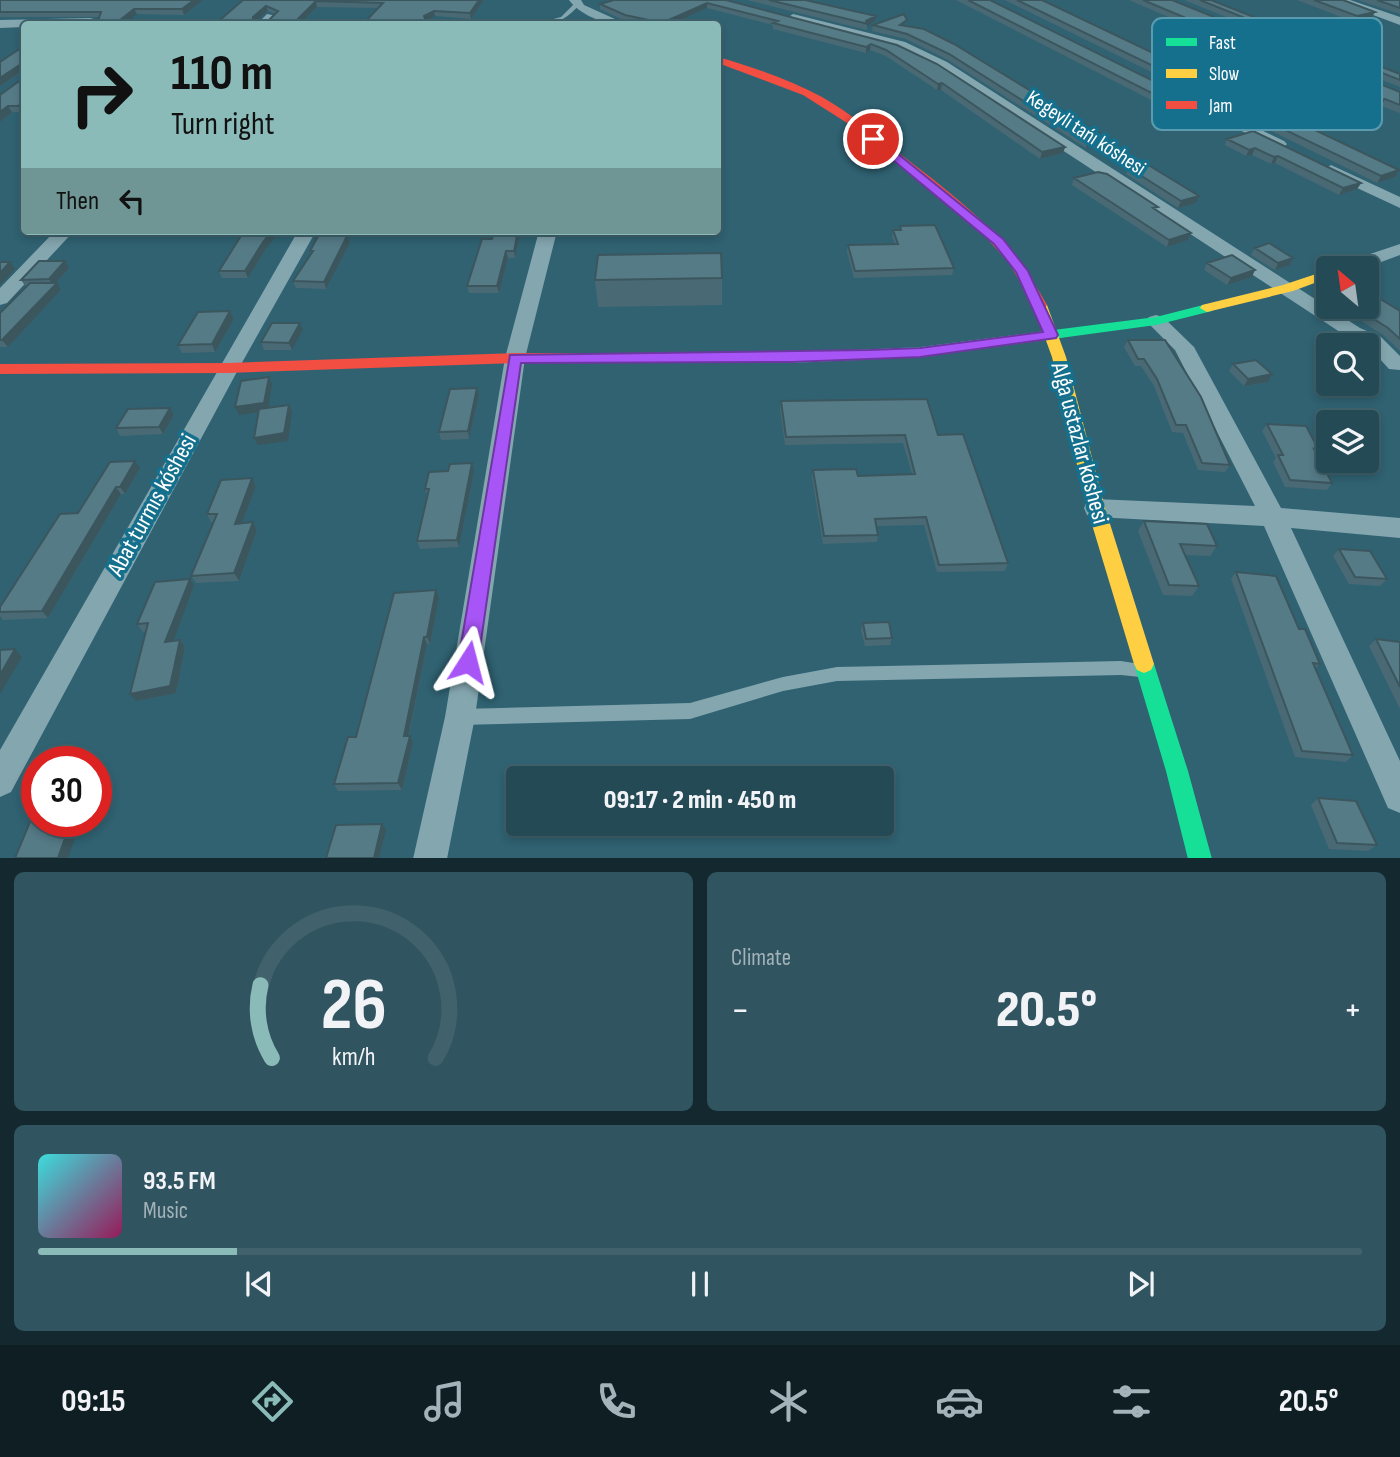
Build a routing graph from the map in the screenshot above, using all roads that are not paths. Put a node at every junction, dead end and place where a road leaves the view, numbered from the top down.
1 (1339, 0) edge
2 (577, 2) edge
3 (774, 13) edge
4 (550, 21) edge
5 (603, 21) edge
6 (1400, 21) edge
7 (0, 24) edge
8 (21, 24) edge
9 (721, 61) edge
10 (1251, 130) edge
11 (1290, 149) edge
12 (1314, 161) edge
13 (1400, 203) edge
14 (61, 235) edge
15 (305, 235) edge
16 (547, 235) edge
17 (1400, 249) edge
18 (1379, 257) edge
19 (1316, 278) edge
20 (1288, 288) junction
21 (0, 299) edge
22 (1156, 321) junction
23 (1051, 335) junction
24 (515, 358) junction
25 (1396, 364) dead end
26 (228, 368) junction
27 (0, 369) edge
28 (1096, 508) junction
29 (1273, 517) junction
30 (1400, 528) edge
31 (1145, 671) junction
32 (460, 717) junction
33 (0, 782) edge
34 (1400, 797) edge
35 (429, 858) edge
36 (1200, 858) edge

1 - 6 street
2 - 4 lane
2 - 5 street
3 - 20 street, Kegeyli tańı kóshesi
7 - 8 street
9 - 23 street, Alǵa ustazlar kóshesi
10 - 11 street
12 - 13 street
14 - 21 street
15 - 26 street, Abat turmıs kóshesi
16 - 24 street
17 - 18 street
19 - 20 street
20 - 22 street
20 - 25 street, Kegeyli tańı kóshesi
22 - 23 street
22 - 29 street
23 - 24 street
23 - 28 street, Alǵa ustazlar kóshesi
24 - 26 street
24 - 32 street
26 - 27 street
26 - 33 street, Abat turmıs kóshesi
28 - 29 street
28 - 31 street, Alǵa ustazlar kóshesi
29 - 30 street
29 - 34 street
31 - 32 lane
31 - 36 street, Alǵa ustazlar kóshesi
32 - 35 street

